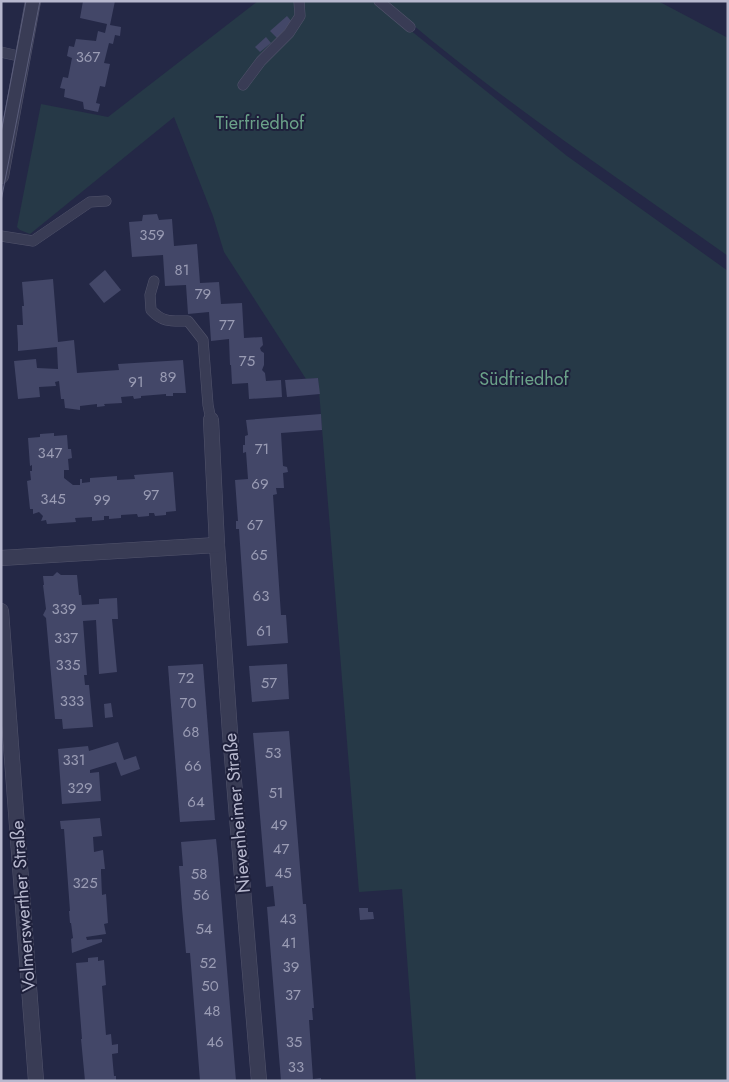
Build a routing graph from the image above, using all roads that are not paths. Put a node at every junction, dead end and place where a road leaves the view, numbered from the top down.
1 (33, 1) edge
2 (299, 1) edge
3 (379, 1) edge
4 (410, 27) dead end
5 (1, 52) edge
6 (23, 57) junction
7 (243, 85) dead end
8 (7, 114) edge
9 (1, 176) edge
10 (106, 201) dead end
11 (1, 236) edge
12 (154, 281) dead end
13 (211, 420) joint
14 (217, 545) junction
15 (1, 558) edge
16 (1, 611) edge
17 (36, 1081) edge
18 (259, 1081) edge

1 - 6 street
2 - 7 lane
3 - 4 lane
5 - 6 lane
6 - 8 street
8 - 9 street
10 - 11 lane
12 - 13 lane, Nievenheimer Straße
13 - 14 street, Nievenheimer Straße
14 - 15 street
14 - 18 street, Nievenheimer Straße
16 - 17 street, Volmerswerther Straße

